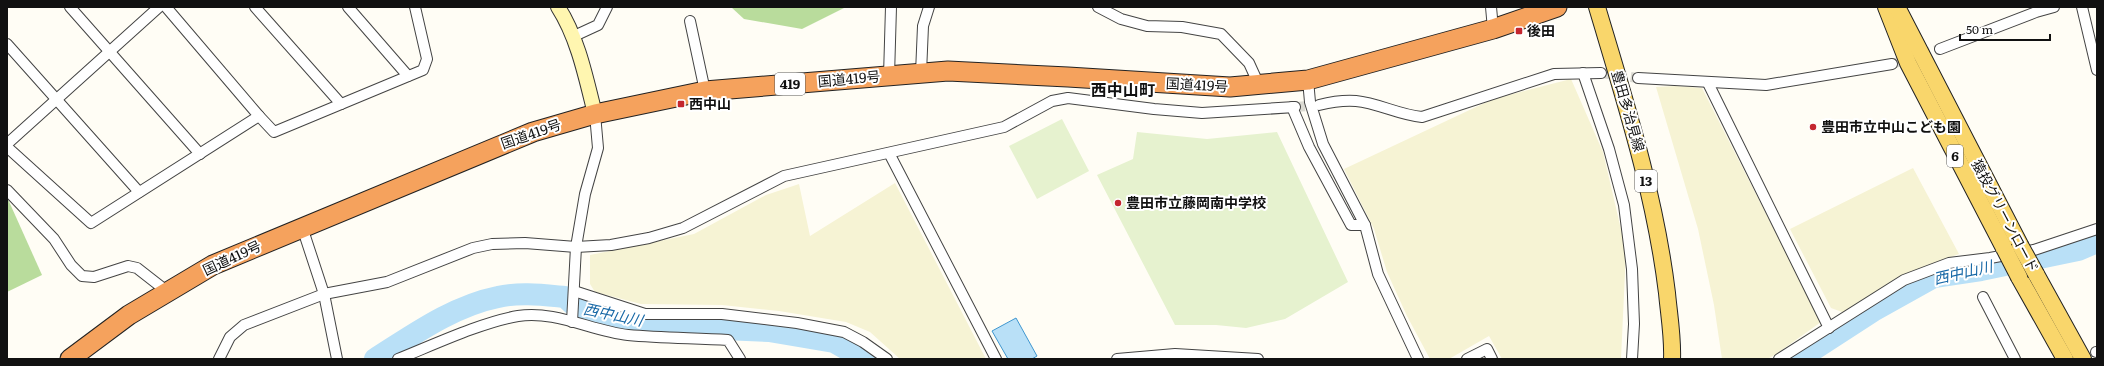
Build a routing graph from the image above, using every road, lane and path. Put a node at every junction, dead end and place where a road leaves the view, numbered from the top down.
1 (70, 7) edge
2 (159, 7) edge
3 (166, 7) edge
4 (255, 7) edge
5 (348, 7) edge
6 (416, 7) edge
7 (558, 7) edge
8 (607, 7) edge
9 (891, 7) edge
10 (929, 7) edge
11 (1098, 7) edge
12 (1491, 7) edge
13 (1557, 7) edge
14 (1596, 7) edge
15 (1881, 7) edge
16 (1886, 7) edge
17 (1897, 7) edge
18 (1900, 7) edge
19 (2054, 7) edge
20 (2082, 7) edge
21 (690, 20) dead end
22 (1493, 29) junction
23 (572, 37) junction
24 (7, 44) edge
25 (1916, 44) junction
26 (1940, 49) tunnel mouth
27 (110, 51) junction
28 (1908, 63) junction
29 (1892, 64) tunnel mouth
30 (2097, 70) edge
31 (921, 73) junction
32 (1583, 73) junction
33 (1601, 73) tunnel mouth
34 (408, 76) junction
35 (889, 76) junction
36 (1638, 78) tunnel mouth
37 (1308, 80) junction
38 (1708, 83) junction
39 (1258, 85) junction
40 (705, 91) junction
41 (57, 99) junction
42 (341, 104) junction
43 (1319, 105) tunnel mouth
44 (595, 114) junction
45 (259, 116) junction
46 (7, 144) edge
47 (7, 147) edge
48 (889, 153) junction
49 (200, 154) junction
50 (7, 190) edge
51 (139, 192) junction
52 (1366, 225) junction
53 (302, 227) junction
54 (2097, 229) edge
55 (576, 246) junction
56 (169, 293) junction
57 (324, 294) junction
58 (574, 294) junction
59 (1983, 297) dead end
60 (572, 322) junction
61 (1829, 328) junction
62 (2092, 355) edge
63 (70, 359) edge
64 (219, 359) edge
65 (337, 359) edge
66 (398, 359) edge
67 (740, 359) edge
68 (887, 359) edge
69 (996, 359) edge
70 (1117, 359) edge
71 (1258, 359) edge
72 (1418, 359) edge
73 (1467, 359) edge
74 (1492, 359) edge
75 (1632, 359) edge
76 (1672, 359) edge
77 (1780, 359) edge
78 (2015, 359) edge
79 (2065, 359) edge

1 - 27 street
2 - 27 street
3 - 45 street
4 - 42 street
5 - 34 street
6 - 34 street
7 - 23 street
8 - 23 street
9 - 35 street
10 - 31 street
11 - 39 street
12 - 22 street
13 - 22 highway, 国道419号 / 419
14 - 76 main road, 豊田多治見線 / 13
15 - 28 main road
16 - 28 main road, 猿投グリーンロード / 6
17 - 25 main road, 猿投グリーンロード / 6
18 - 25 main road
19 - 26 street
20 - 30 street
21 - 40 street
22 - 37 highway, 国道419号 / 419
23 - 44 street
24 - 41 street
25 - 62 main road, 猿投グリーンロード / 6, bridge
27 - 41 street
27 - 49 street
28 - 79 main road, 猿投グリーンロード / 6, bridge
29 - 38 street
31 - 35 highway, 国道419号 / 419
31 - 39 highway, 国道419号 / 419
32 - 33 street
32 - 43 street
32 - 75 street
34 - 42 street
35 - 40 highway, 国道419号 / 419
36 - 38 street
37 - 39 highway, 国道419号 / 419
37 - 52 street
38 - 61 street
40 - 44 highway, 国道419号 / 419
41 - 46 street
41 - 51 street
42 - 45 street
44 - 53 highway, 国道419号 / 419
44 - 55 street
45 - 49 street
47 - 51 street
48 - 52 street
48 - 55 street
48 - 69 street
49 - 51 street
50 - 56 street
52 - 72 street
53 - 56 highway, 国道419号 / 419
53 - 57 street
54 - 61 street
55 - 57 street
55 - 58 street
56 - 63 highway, 国道419号 / 419
57 - 64 street
57 - 65 street
58 - 60 street
58 - 68 street
59 - 78 street
60 - 66 street
60 - 67 street
61 - 77 street
70 - 71 street
73 - 74 street

